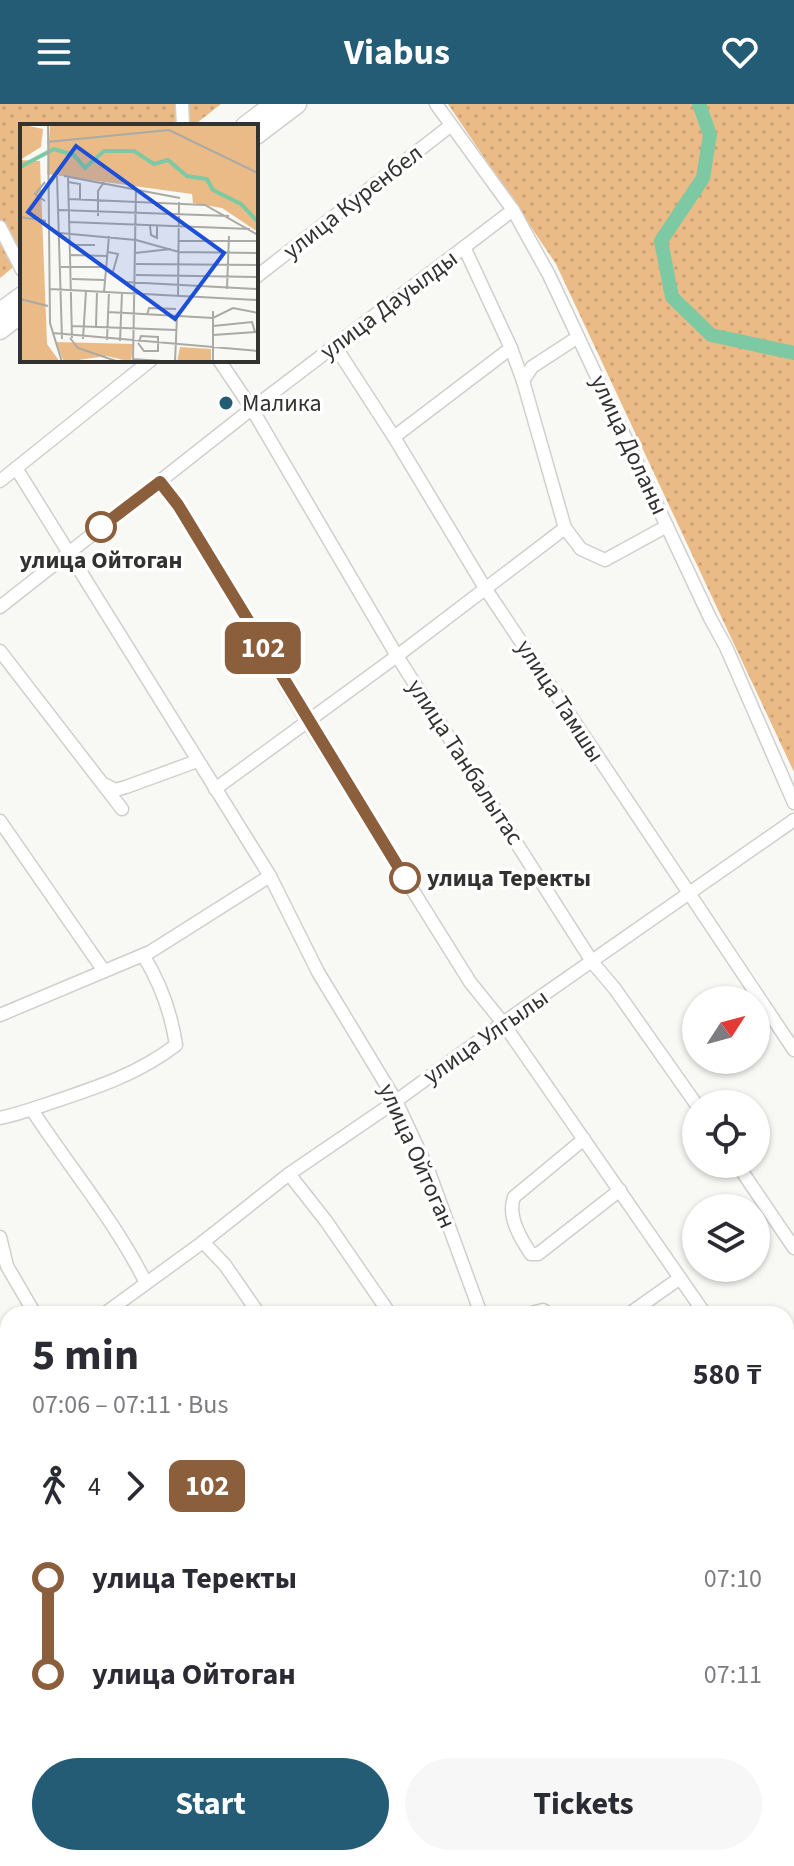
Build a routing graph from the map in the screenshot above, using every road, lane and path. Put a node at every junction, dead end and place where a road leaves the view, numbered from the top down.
1 (182, 104) edge
2 (274, 104) edge
3 (297, 104) edge
4 (436, 104) edge
5 (183, 124) edge
6 (248, 124) edge
7 (450, 126) junction
8 (258, 133) edge
9 (513, 210) junction
10 (0, 227) edge
11 (464, 247) junction
12 (20, 266) edge
13 (258, 275) edge
14 (20, 299) edge
15 (7, 318) edge
16 (578, 337) junction
17 (335, 346) junction
18 (511, 348) junction
19 (148, 362) edge
20 (220, 362) edge
21 (523, 381) junction
22 (252, 409) junction
23 (394, 437) junction
24 (16, 468) junction
25 (0, 481) edge
26 (160, 482) junction
27 (667, 526) junction
28 (565, 528) junction
29 (68, 553) junction
30 (485, 588) junction
31 (0, 607) edge
32 (0, 651) edge
33 (397, 656) junction
34 (307, 721) junction
35 (197, 761) junction
36 (103, 784) junction
37 (215, 789) junction
38 (794, 803) edge
39 (122, 809) dead end
40 (794, 820) edge
41 (0, 821) edge
42 (270, 876) junction
43 (688, 894) junction
44 (143, 955) junction
45 (593, 963) junction
46 (104, 971) junction
47 (1, 1015) edge
48 (503, 1023) junction
49 (794, 1050) edge
50 (686, 1090) edge
51 (396, 1101) junction
52 (32, 1110) junction
53 (0, 1118) edge
54 (584, 1139) junction
55 (289, 1174) junction
56 (746, 1178) edge
57 (620, 1190) junction
58 (0, 1237) edge
59 (203, 1242) junction
60 (794, 1248) edge
61 (680, 1278) junction
62 (146, 1283) junction
63 (30, 1306) edge
64 (123, 1306) edge
65 (253, 1306) edge
66 (384, 1306) edge
67 (478, 1306) edge
68 (640, 1306) edge
69 (699, 1306) edge

1 - 5 street
2 - 6 highway
3 - 8 highway
4 - 7 street, улица Доланы
7 - 9 street, улица Доланы
7 - 13 street, улица Куренбел
9 - 11 street, улица Дауылды
9 - 16 street, улица Доланы
10 - 12 street
11 - 17 street, улица Дауылды
11 - 18 street
14 - 15 highway
16 - 21 street
16 - 27 street, улица Доланы
17 - 22 street, улица Дауылды
17 - 23 street, улица Тамшы
18 - 21 street
18 - 23 street
19 - 24 street
20 - 22 street, улица Танбалытас
21 - 28 street
22 - 26 street, улица Дауылды
22 - 33 street, улица Танбалытас
23 - 30 street, улица Тамшы
24 - 25 street
24 - 29 street, улица Ойтоган
26 - 29 street, улица Дауылды
26 - 34 street
27 - 28 street
27 - 38 street, улица Доланы
28 - 30 street
29 - 31 street, улица Дауылды
29 - 35 street, улица Ойтоган
30 - 33 street
30 - 43 street, улица Тамшы
32 - 36 street
33 - 34 street
33 - 45 street, улица Танбалытас
34 - 37 street
34 - 48 street
35 - 36 street
35 - 37 street, улица Ойтоган
36 - 39 street
37 - 42 street, улица Ойтоган
40 - 43 street, улица Улгылы
41 - 46 street
42 - 44 street
42 - 51 street, улица Ойтоган
43 - 45 street, улица Улгылы
43 - 49 street, улица Тамшы
44 - 46 street
44 - 52 street
45 - 48 street, улица Улгылы
45 - 50 street, улица Танбалытас
46 - 47 street
48 - 51 street, улица Улгылы
48 - 54 street
51 - 55 street, улица Улгылы
51 - 67 street, улица Ойтоган
52 - 53 street
52 - 62 street
54 - 57 street
54 - 57 street
55 - 59 street, улица Улгылы
55 - 66 street
56 - 60 street
57 - 61 street
58 - 63 street
59 - 62 street, улица Улгылы
59 - 65 street
61 - 68 street
61 - 69 street
62 - 64 street, улица Улгылы

